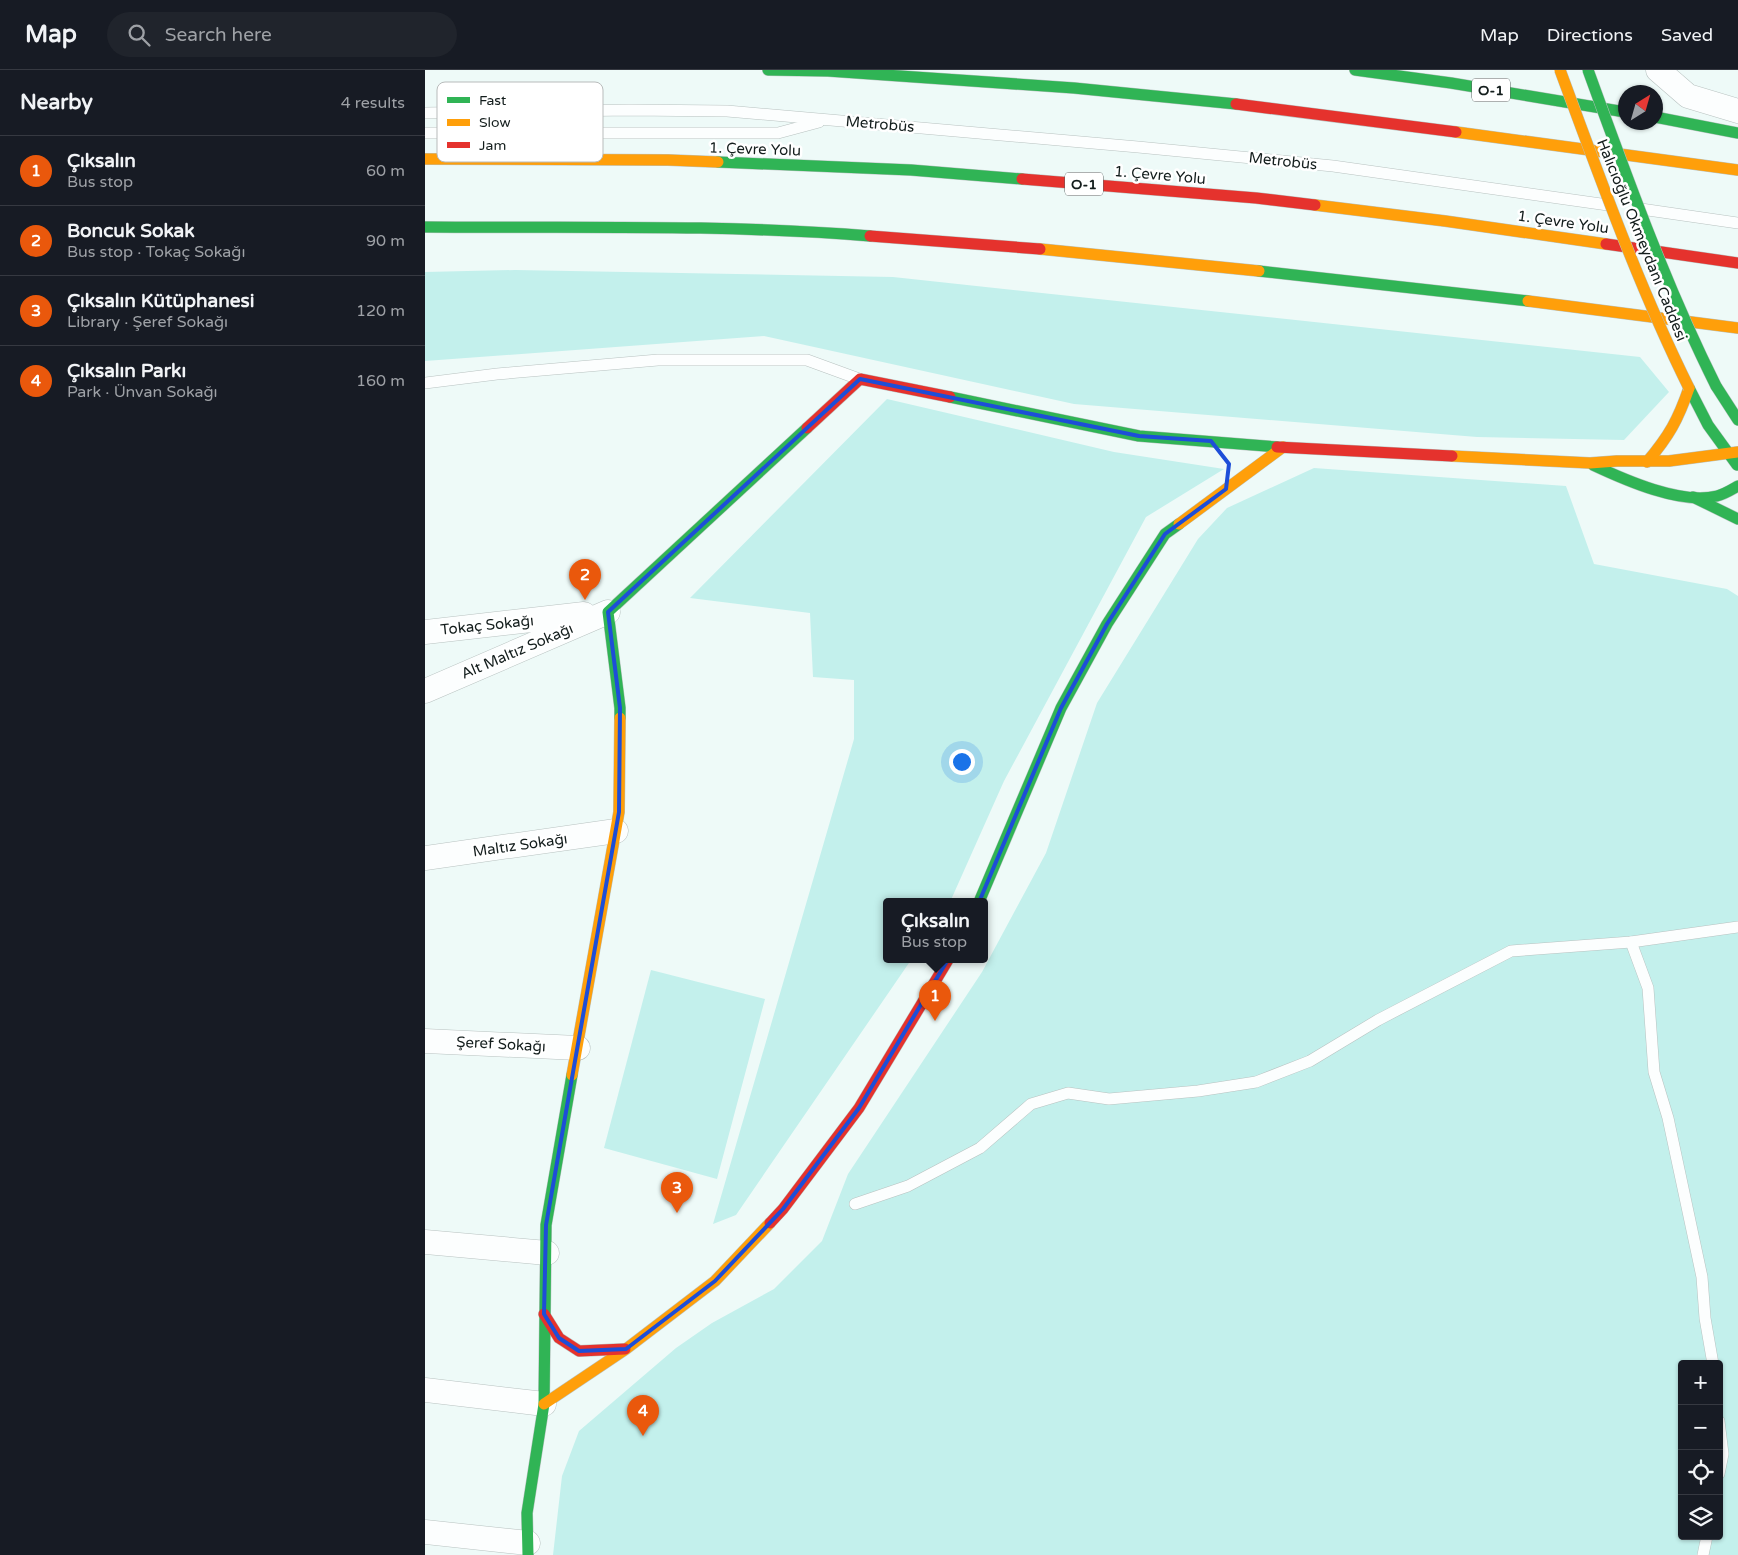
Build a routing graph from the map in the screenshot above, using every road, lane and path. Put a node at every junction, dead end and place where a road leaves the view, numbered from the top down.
1 (768, 70) edge
2 (1355, 70) edge
3 (1561, 70) edge
4 (1588, 70) edge
5 (1658, 70) edge
6 (603, 110) edge
7 (1738, 110) edge
8 (1618, 111) edge
9 (1663, 119) edge
10 (825, 120) junction
11 (603, 133) edge
12 (1738, 133) edge
13 (603, 160) edge
14 (1738, 170) edge
15 (1738, 223) edge
16 (425, 227) edge
17 (1738, 263) edge
18 (1738, 328) edge
19 (860, 379) junction
20 (425, 383) edge
21 (1689, 388) junction
22 (1738, 420) edge
23 (1211, 441) junction
24 (1283, 447) junction
25 (1733, 452) edge
26 (1223, 456) dead end
27 (1647, 462) junction
28 (1590, 463) junction
29 (1738, 467) edge
30 (1228, 472) dead end
31 (1738, 486) edge
32 (1226, 489) junction
33 (1693, 497) junction
34 (1738, 519) edge
35 (608, 612) junction
36 (425, 632) edge
37 (425, 691) edge
38 (616, 831) junction
39 (425, 858) edge
40 (981, 898) edge
41 (1738, 927) edge
42 (1631, 942) junction
43 (946, 963) edge
44 (425, 1040) edge
45 (578, 1048) junction
46 (855, 1204) dead end
47 (425, 1242) edge
48 (547, 1253) junction
49 (544, 1314) junction
50 (626, 1350) junction
51 (1712, 1360) edge
52 (425, 1390) edge
53 (544, 1404) junction
54 (425, 1532) edge
55 (1706, 1540) edge
56 (528, 1549) edge
57 (1703, 1555) edge

1 - 14 main road
2 - 8 main road, O-1
3 - 21 main road, Halıcıoğlu Okmeydanı Caddesi, bridge
4 - 22 main road, Halıcıoğlu Okmeydanı Caddesi, bridge
5 - 7 street
6 - 10 lane, Metrobüs
9 - 12 main road
10 - 11 lane, Metrobüs
10 - 15 lane, Metrobüs
13 - 17 main road, 1. Çevre Yolu / O-1
16 - 18 main road
19 - 20 lane
19 - 23 main road
19 - 35 main road
21 - 25 main road, Halıcıoğlu Okmeydanı Caddesi
21 - 27 main road
23 - 24 main road
23 - 26 main road
24 - 28 main road
24 - 32 main road
25 - 27 main road
25 - 29 main road, Halıcıoğlu Okmeydanı Caddesi
27 - 28 main road
28 - 33 main road
30 - 32 main road
31 - 33 main road
32 - 40 main road
33 - 34 main road
35 - 36 street, Tokaç Sokağı
35 - 37 street, Alt Maltız Sokağı
35 - 38 main road
38 - 39 street, Maltız Sokağı
38 - 45 main road
41 - 42 lane
42 - 46 lane
42 - 51 lane
43 - 50 main road
44 - 45 street, Şeref Sokağı
45 - 48 main road
47 - 48 street
48 - 49 main road
49 - 50 main road
49 - 53 main road
50 - 53 main road
52 - 53 street
53 - 56 main road
54 - 56 street
55 - 57 lane

